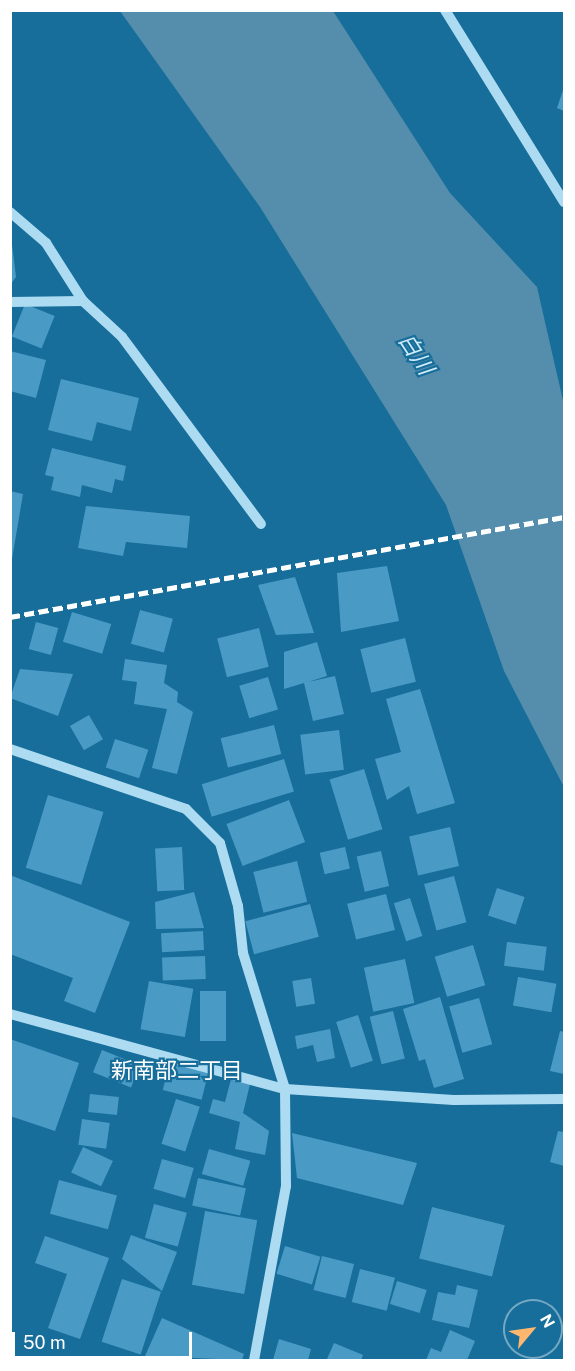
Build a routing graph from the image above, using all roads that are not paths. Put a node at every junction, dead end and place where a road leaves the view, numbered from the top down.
1 (445, 10) edge
2 (564, 202) edge
3 (10, 212) edge
4 (83, 301) junction
5 (10, 302) edge
6 (261, 524) dead end
7 (10, 749) edge
8 (10, 1014) edge
9 (285, 1089) junction
10 (564, 1099) edge
11 (254, 1360) edge

1 - 2 street
3 - 4 street
4 - 5 street
4 - 6 street
7 - 9 street
8 - 9 street
9 - 10 street
9 - 11 street

